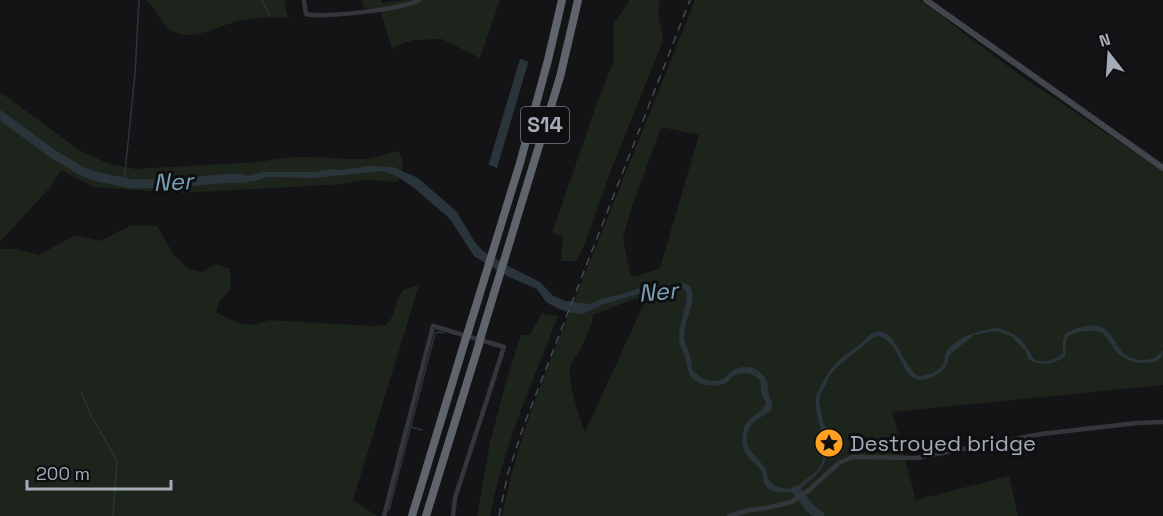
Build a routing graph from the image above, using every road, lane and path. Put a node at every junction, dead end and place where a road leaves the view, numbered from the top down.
1 (304, 0) edge
2 (562, 0) edge
3 (578, 0) edge
4 (926, 0) edge
5 (419, 1) edge
6 (1163, 168) edge
7 (1163, 422) edge
8 (744, 514) edge
9 (384, 516) edge
10 (412, 516) edge
11 (426, 516) edge
12 (453, 516) edge
13 (729, 516) edge

1 - 5 street
2 - 10 highway, S14, bridge
3 - 11 highway, S14, bridge
4 - 6 street
7 - 8 street
8 - 13 street
9 - 12 street

